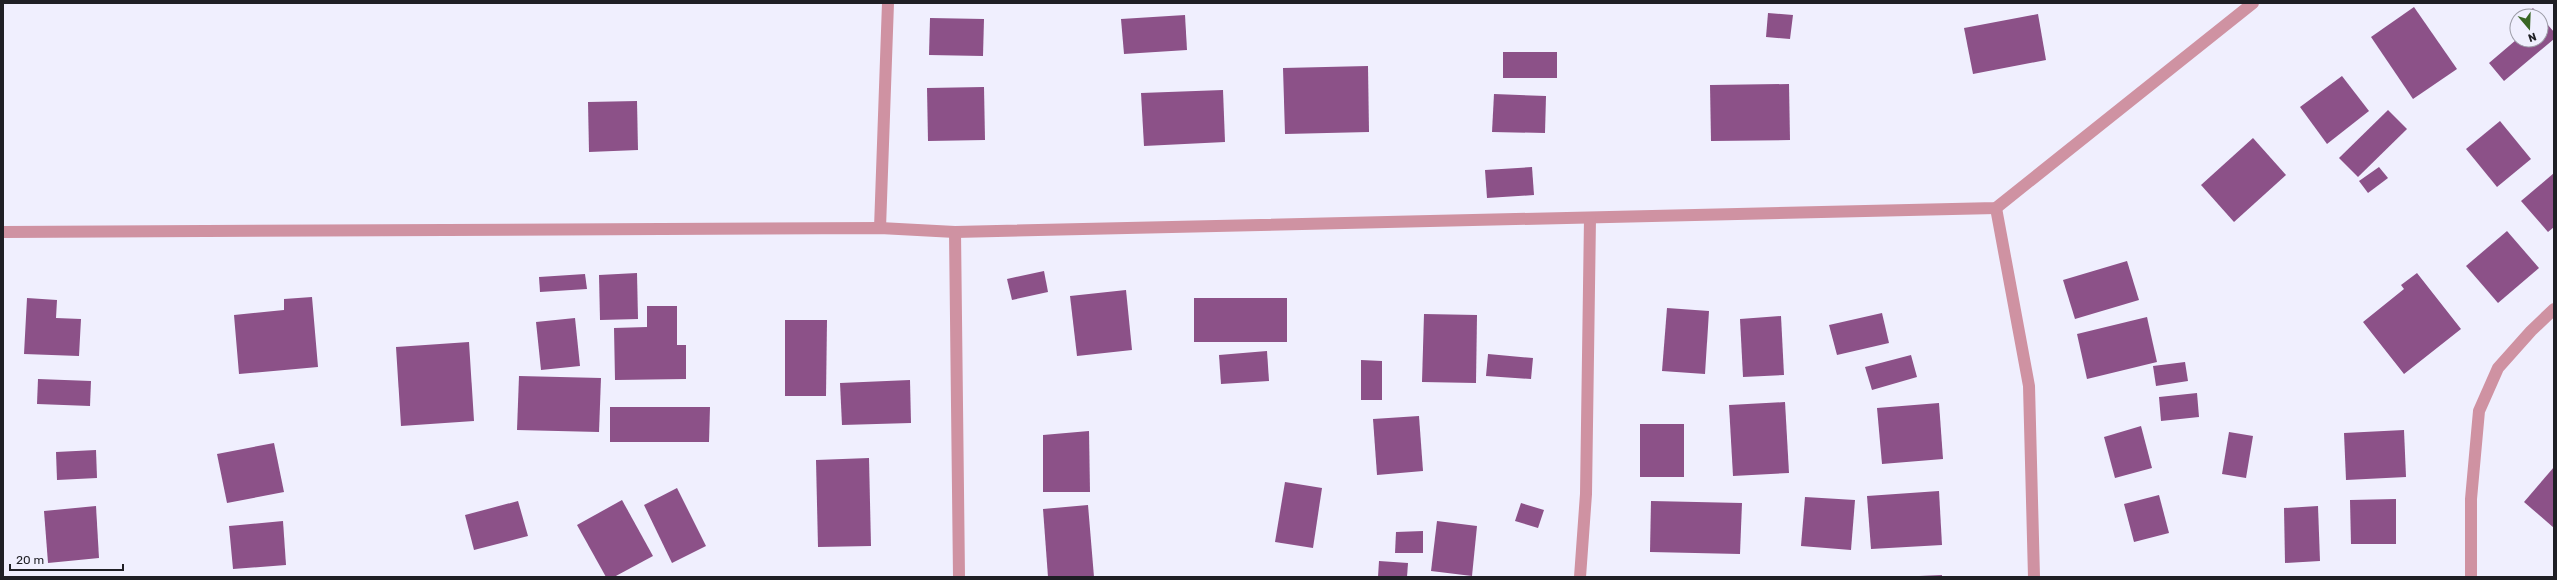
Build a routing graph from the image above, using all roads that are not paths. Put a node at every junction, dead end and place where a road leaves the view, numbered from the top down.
1 (888, 3) edge
2 (2253, 3) edge
3 (1996, 208) junction
4 (1590, 218) junction
5 (880, 228) junction
6 (3, 232) edge
7 (955, 232) junction
8 (2554, 310) edge
9 (959, 577) edge
10 (1580, 577) edge
11 (2034, 577) edge
12 (2471, 577) edge

1 - 5 street
2 - 3 street
3 - 4 street
3 - 11 street
4 - 7 street
4 - 10 street
5 - 6 street
5 - 7 street
7 - 9 street
8 - 12 street

